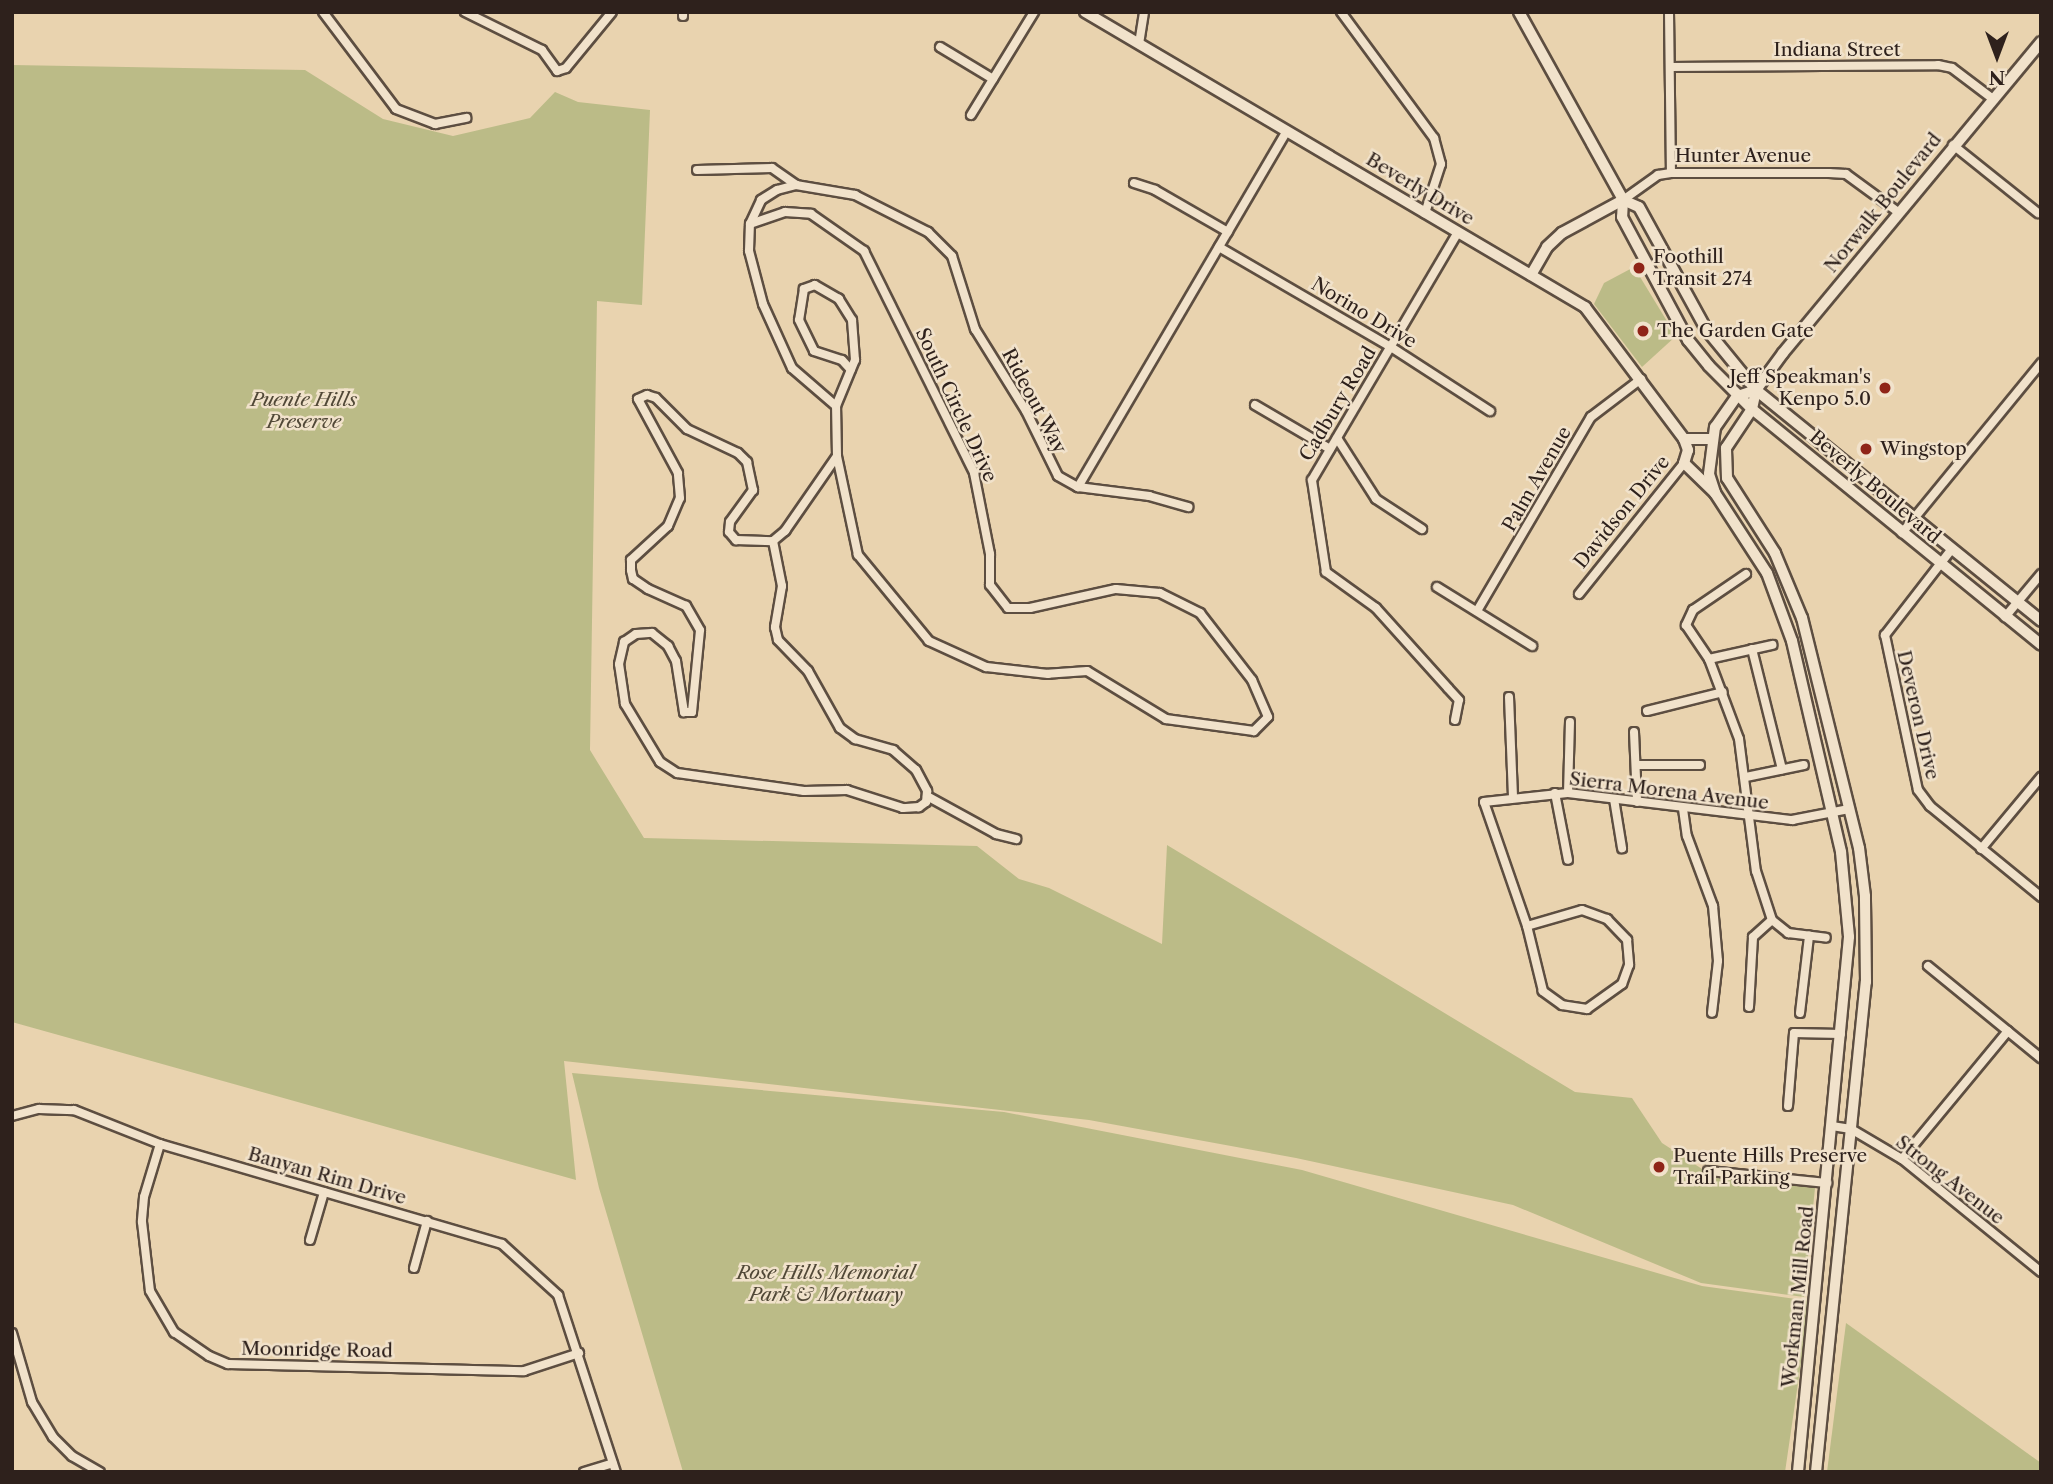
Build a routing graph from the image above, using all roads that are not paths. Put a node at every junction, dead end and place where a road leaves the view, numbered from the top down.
1 (323, 12) edge
2 (465, 12) edge
3 (612, 12) edge
4 (1034, 12) edge
5 (1085, 12) edge
6 (1144, 12) edge
7 (1340, 12) edge
8 (1519, 12) edge
9 (1669, 12) edge
10 (2041, 42) edge
11 (1139, 44) junction
12 (940, 47) dead end
13 (1670, 66) junction
14 (993, 79) junction
15 (1993, 99) junction
16 (971, 115) dead end
17 (467, 118) dead end
18 (1287, 131) junction
19 (1953, 145) junction
20 (697, 170) dead end
21 (1671, 173) junction
22 (1134, 183) dead end
23 (796, 184) junction
24 (1623, 200) junction
25 (1898, 212) junction
26 (1425, 213) junction
27 (2038, 213) dead end
28 (750, 224) junction
29 (1228, 232) junction
30 (1458, 232) junction
31 (1219, 247) junction
32 (1531, 275) junction
33 (1391, 347) junction
34 (2041, 363) edge
35 (851, 370) junction
36 (1641, 379) junction
37 (1756, 390) junction
38 (1737, 396) junction
39 (1255, 405) dead end
40 (836, 406) junction
41 (1752, 409) junction
42 (1490, 411) dead end
43 (1337, 438) junction
44 (1710, 439) junction
45 (1686, 445) junction
46 (1330, 449) junction
47 (837, 456) junction
48 (1684, 463) junction
49 (1078, 487) junction
50 (1715, 493) junction
51 (1188, 507) dead end
52 (1914, 518) junction
53 (1422, 529) dead end
54 (1902, 533) junction
55 (773, 541) junction
56 (1770, 545) junction
57 (1951, 550) junction
58 (1756, 553) junction
59 (1939, 563) junction
60 (1746, 574) dead end
61 (2041, 574) edge
62 (1437, 587) dead end
63 (1578, 594) dead end
64 (2017, 602) junction
65 (1477, 611) junction
66 (2006, 617) junction
67 (2041, 621) edge
68 (1772, 645) dead end
69 (2041, 645) edge
70 (1532, 646) dead end
71 (1752, 649) junction
72 (1709, 659) junction
73 (1723, 692) junction
74 (1508, 697) dead end
75 (1647, 711) dead end
76 (1455, 720) dead end
77 (1570, 722) dead end
78 (1634, 733) dead end
79 (1636, 765) junction
80 (1700, 765) dead end
81 (1804, 765) dead end
82 (1782, 769) junction
83 (1746, 776) junction
84 (2041, 777) edge
85 (1555, 793) junction
86 (1568, 793) junction
87 (927, 796) junction
88 (1513, 797) junction
89 (1615, 799) junction
90 (1637, 802) junction
91 (1683, 809) junction
92 (1849, 809) junction
93 (1832, 813) junction
94 (1747, 818) junction
95 (1016, 839) dead end
96 (1622, 848) dead end
97 (1981, 849) junction
98 (1568, 860) dead end
99 (2041, 897) edge
100 (1772, 920) junction
101 (1527, 926) junction
102 (1809, 936) junction
103 (1826, 938) dead end
104 (1928, 966) dead end
105 (1749, 1007) dead end
106 (1712, 1013) dead end
107 (1800, 1013) dead end
108 (2008, 1031) junction
109 (1841, 1034) junction
110 (2041, 1058) edge
111 (1788, 1106) dead end
112 (12, 1116) edge
113 (1832, 1126) junction
114 (1851, 1129) junction
115 (160, 1144) junction
116 (1902, 1159) junction
117 (1708, 1171) dead end
118 (1827, 1183) junction
119 (324, 1192) junction
120 (428, 1221) junction
121 (310, 1240) dead end
122 (414, 1268) dead end
123 (2041, 1272) edge
124 (12, 1333) edge
125 (579, 1353) junction
126 (614, 1467) edge
127 (100, 1472) edge
128 (584, 1472) edge
129 (1798, 1472) edge
130 (1816, 1472) edge

1 - 17 street
2 - 3 street
4 - 14 street
5 - 11 street, Beverly Drive
6 - 11 street
7 - 26 street
8 - 24 main road, Beverly Boulevard
9 - 13 street
10 - 15 main road, Norwalk Boulevard
11 - 18 street, Beverly Drive
12 - 14 street
13 - 15 street, Indiana Street
13 - 21 street
14 - 16 street
15 - 19 main road, Norwalk Boulevard
18 - 26 street, Beverly Drive
18 - 29 street, Rideout Way
19 - 25 main road, Norwalk Boulevard
19 - 27 street
20 - 23 street, Rideout Way
21 - 24 street, Hunter Avenue
21 - 25 street, Hunter Avenue
22 - 29 street
23 - 28 street
23 - 49 street, Rideout Way
24 - 32 street, Hunter Avenue
24 - 37 main road, Beverly Boulevard
24 - 38 main road, Beverly Boulevard
25 - 37 main road, Norwalk Boulevard
26 - 30 street, Beverly Drive
28 - 40 street
28 - 47 street, South Circle Drive
29 - 31 street, Rideout Way
30 - 32 street, Beverly Drive
30 - 33 street, Cadbury Road
31 - 33 street, Norino Drive
31 - 49 street, Rideout Way
32 - 36 street, Beverly Drive
33 - 42 street, Norino Drive
33 - 43 street, Cadbury Road
34 - 52 street
35 - 35 street
35 - 40 street
36 - 45 street, Beverly Drive
36 - 65 street, Palm Avenue
37 - 38 main road
37 - 41 main road
37 - 52 main road, Beverly Boulevard
38 - 41 main road, Beverly Boulevard
38 - 44 main road
39 - 46 street
40 - 47 street
41 - 54 main road, Beverly Boulevard
41 - 56 main road
43 - 46 street, Cadbury Road
43 - 53 street
44 - 45 main road
44 - 50 main road
45 - 48 street, Davidson Drive
46 - 76 street, Cadbury Road
47 - 55 street
48 - 50 main road
48 - 63 street, Davidson Drive
49 - 51 street
50 - 58 main road
52 - 54 street
52 - 57 main road, Beverly Boulevard
54 - 59 main road, Beverly Boulevard
55 - 87 street
55 - 87 street
56 - 58 main road
56 - 92 main road, Workman Mill Road
57 - 59 street, Deveron Drive
57 - 64 main road, Beverly Boulevard
58 - 93 main road, Workman Mill Road
59 - 66 main road, Beverly Boulevard
59 - 97 street, Deveron Drive
60 - 72 street
61 - 64 street
62 - 65 street
64 - 66 street
64 - 67 main road, Beverly Boulevard
65 - 70 street
66 - 69 main road, Beverly Boulevard
68 - 71 street
71 - 72 street
71 - 82 street
72 - 73 street
73 - 75 street
73 - 83 street
74 - 88 street
77 - 86 street
78 - 79 street
79 - 80 street
79 - 90 street
81 - 82 street
82 - 83 street
83 - 94 street
84 - 97 street
85 - 86 street, Sierra Morena Avenue
85 - 88 street, Sierra Morena Avenue
85 - 98 street
86 - 89 street, Sierra Morena Avenue
87 - 95 street
88 - 101 street, Sierra Morena Avenue
89 - 90 street, Sierra Morena Avenue
89 - 96 street
90 - 91 street, Sierra Morena Avenue
91 - 94 street, Sierra Morena Avenue
91 - 106 street
92 - 93 street, Sierra Morena Avenue
92 - 114 main road, Workman Mill Road
93 - 94 street, Sierra Morena Avenue
93 - 109 main road, Workman Mill Road
94 - 100 street
97 - 99 street, Deveron Drive
100 - 102 street
100 - 105 street
101 - 101 street
102 - 103 street
102 - 107 street
104 - 108 street
108 - 110 street
108 - 116 street
109 - 111 street
109 - 113 main road, Workman Mill Road
112 - 115 street, Banyan Rim Drive
113 - 114 street, Strong Avenue
113 - 118 main road, Workman Mill Road
114 - 116 street, Strong Avenue
114 - 130 main road, Workman Mill Road
115 - 119 street, Banyan Rim Drive
115 - 125 street, Moonridge Road
116 - 123 street, Strong Avenue
117 - 118 street
118 - 129 main road, Workman Mill Road
119 - 120 street, Banyan Rim Drive
119 - 121 street
120 - 122 street
120 - 125 street, Banyan Rim Drive
124 - 127 street
125 - 126 street, Banyan Rim Drive
126 - 128 street

